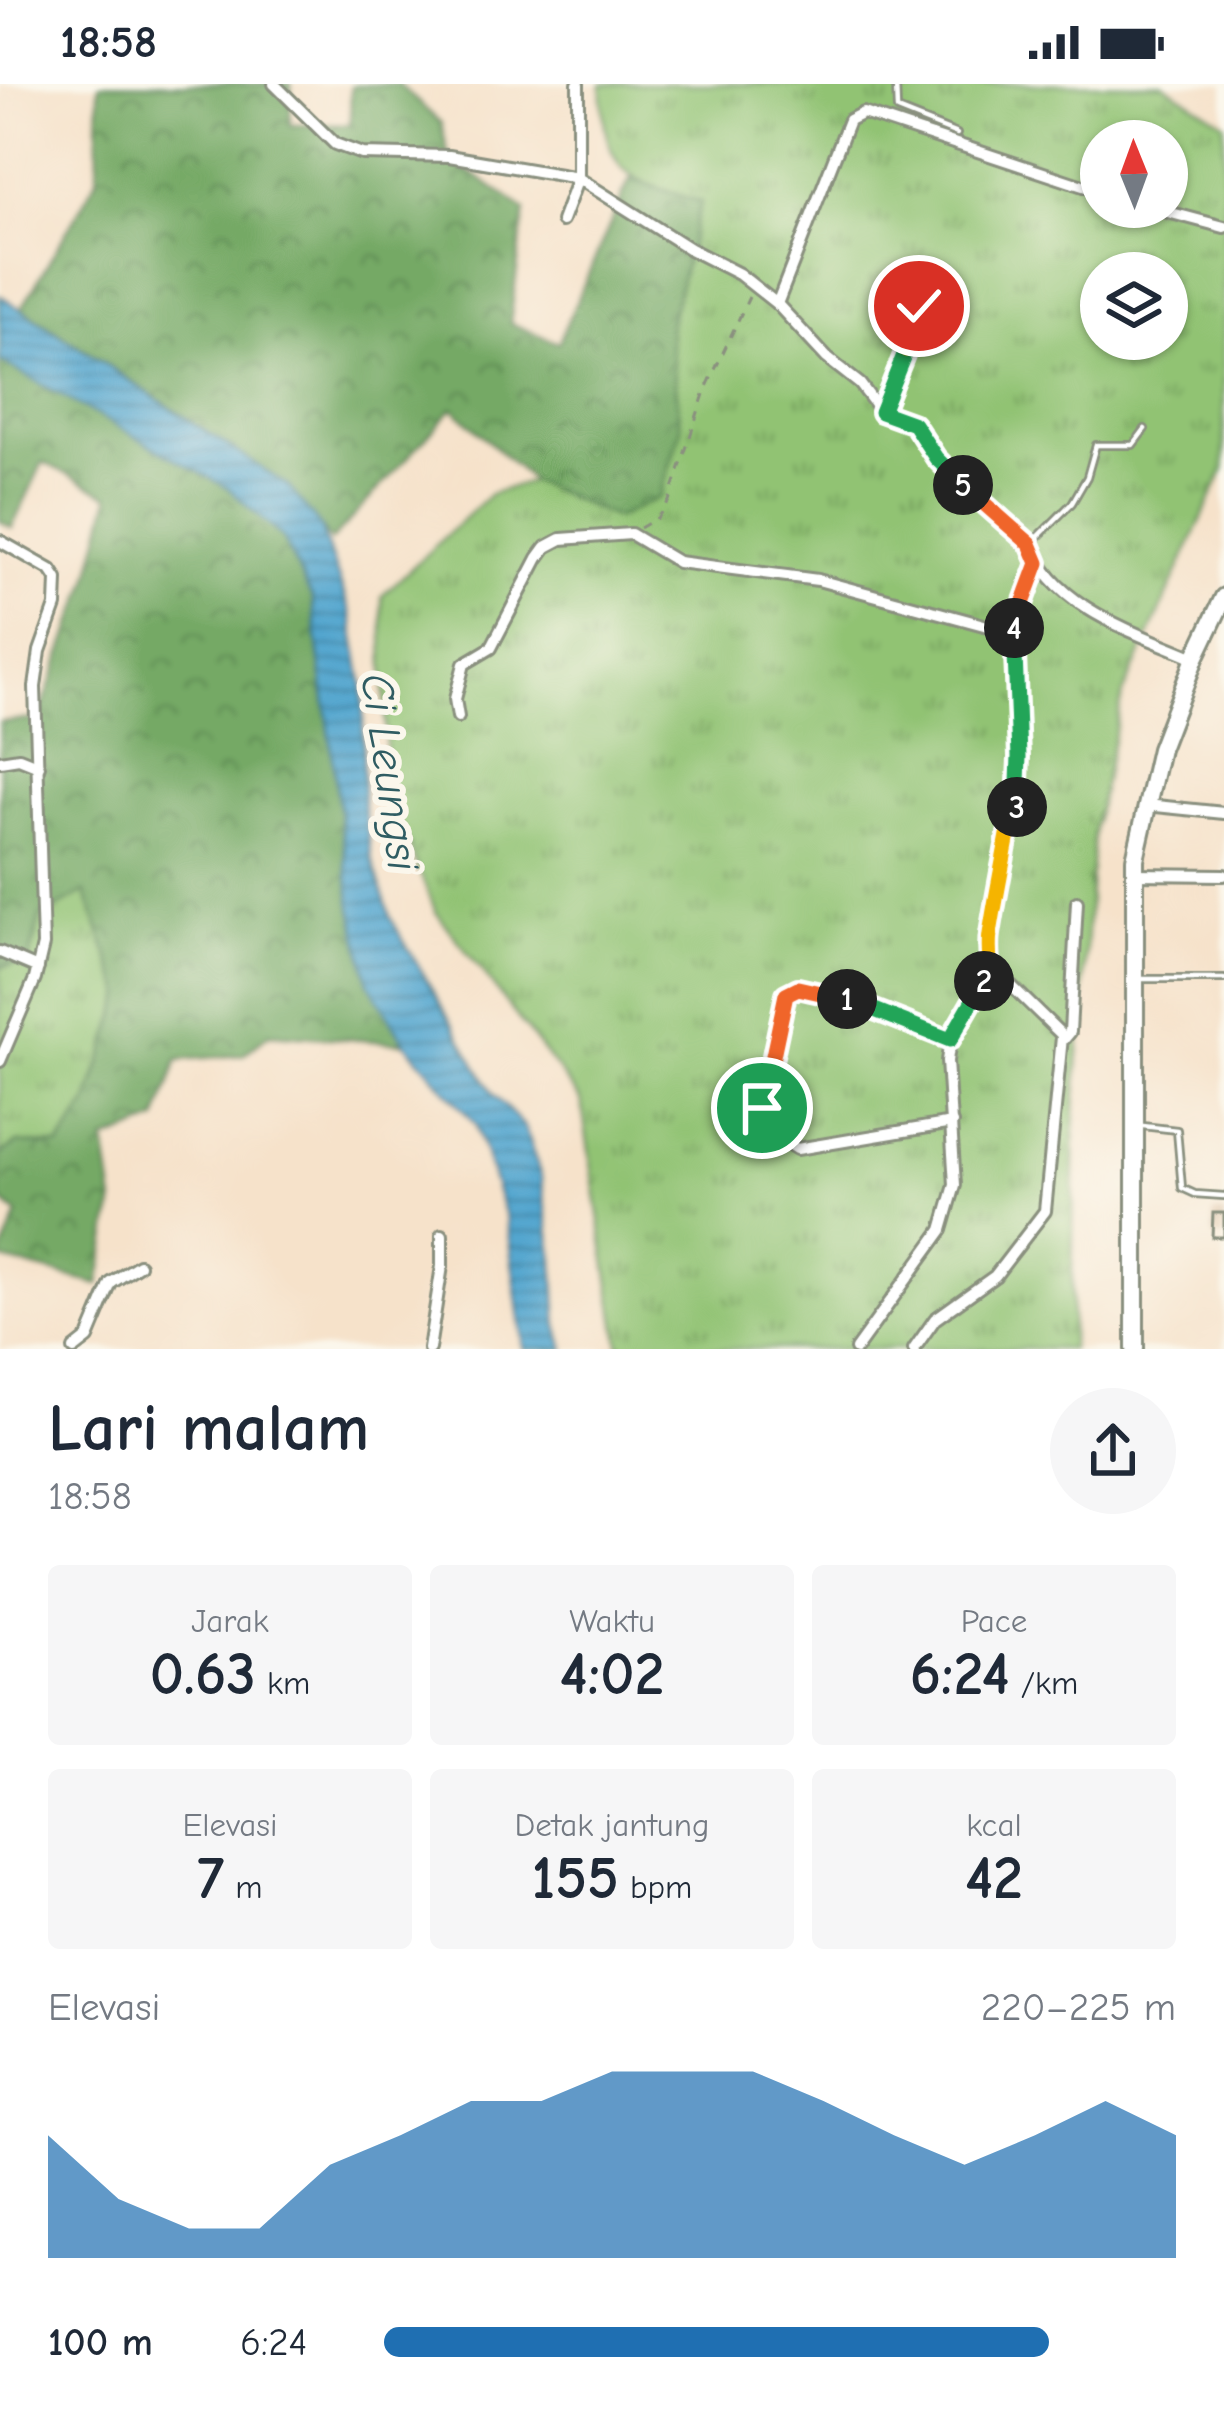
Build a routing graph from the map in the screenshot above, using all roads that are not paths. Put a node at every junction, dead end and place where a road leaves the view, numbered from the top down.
1 (274, 84) edge
2 (578, 84) edge
3 (896, 84) edge
4 (957, 134) dead end
5 (578, 178) junction
6 (1080, 185) edge
7 (1188, 217) edge
8 (562, 221) dead end
9 (1224, 226) edge
10 (777, 304) junction
11 (1145, 429) dead end
12 (0, 541) edge
13 (1030, 544) junction
14 (1038, 563) junction
15 (1224, 597) edge
16 (1220, 618) edge
17 (1014, 624) junction
18 (1195, 658) junction
19 (458, 717) dead end
20 (0, 761) edge
21 (39, 766) junction
22 (1146, 805) junction
23 (1224, 813) edge
24 (1135, 874) junction
25 (1224, 875) edge
26 (1077, 902) dead end
27 (0, 952) edge
28 (992, 967) junction
29 (38, 968) junction
30 (1132, 979) junction
31 (1224, 979) edge
32 (1062, 1037) junction
33 (950, 1040) junction
34 (0, 1061) edge
35 (952, 1123) junction
36 (1136, 1126) junction
37 (1224, 1196) edge
38 (442, 1235) dead end
39 (139, 1265) dead end
40 (74, 1349) edge
41 (428, 1349) edge
42 (856, 1349) edge
43 (914, 1349) edge
44 (1135, 1349) edge

1 - 5 street
2 - 5 street
3 - 4 lane
5 - 8 street
5 - 10 street
6 - 10 street
7 - 9 street
10 - 13 street
11 - 13 lane
12 - 21 street
13 - 14 street
14 - 17 street
14 - 18 street
15 - 16 main road
16 - 18 main road
17 - 19 street
17 - 28 street
18 - 22 main road
20 - 21 street
21 - 29 street
22 - 23 street
22 - 24 main road
24 - 25 street
24 - 30 main road
26 - 32 street
27 - 29 street
28 - 32 street
28 - 33 street
29 - 34 street
30 - 31 lane
30 - 36 main road
32 - 43 street
33 - 35 street
33 - 35 street
35 - 42 street
36 - 37 lane
36 - 44 main road
38 - 41 street
39 - 40 street

